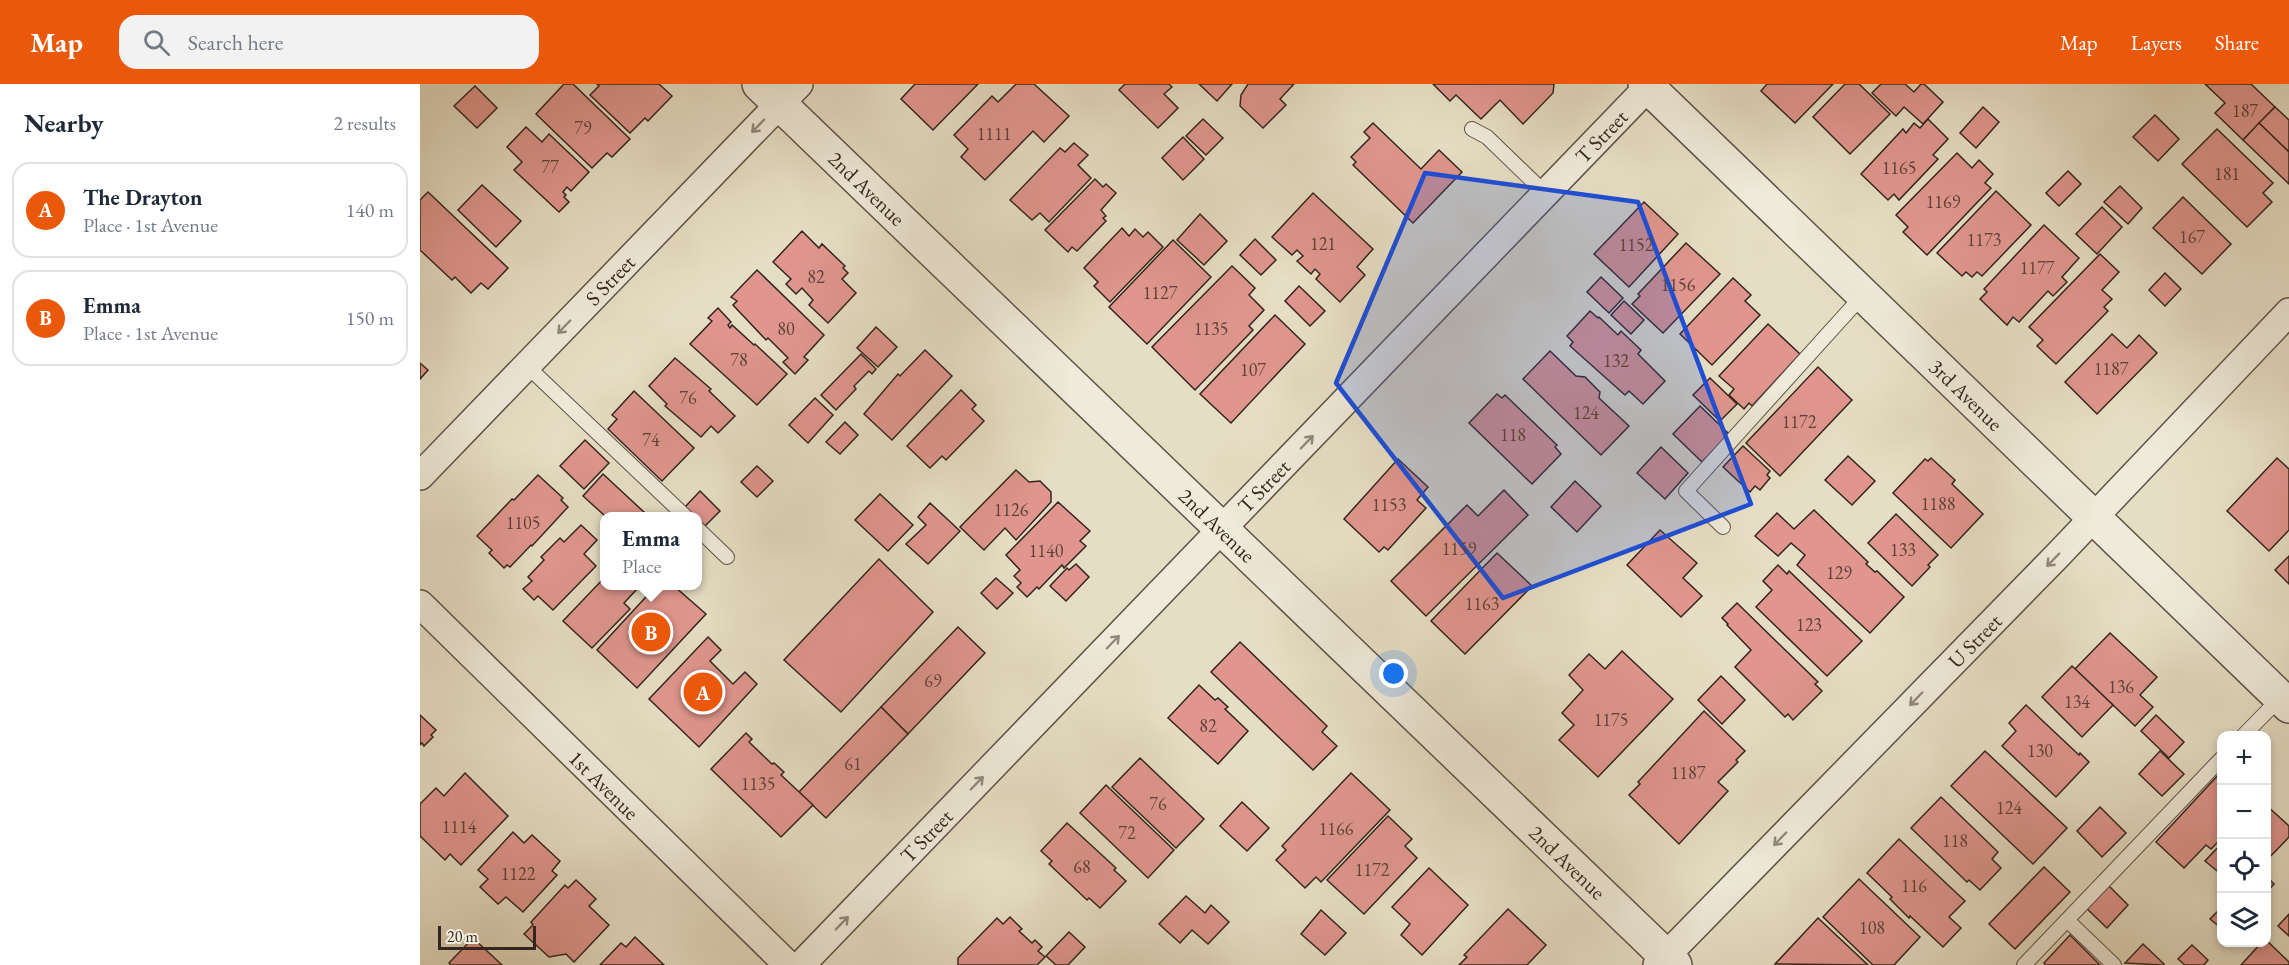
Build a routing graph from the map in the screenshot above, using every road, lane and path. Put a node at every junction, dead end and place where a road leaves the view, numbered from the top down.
1 (1648, 85) edge
2 (779, 91) edge
3 (1472, 129) dead end
4 (1546, 194) junction
5 (1863, 295) junction
6 (2289, 312) edge
7 (527, 366) junction
8 (420, 476) edge
9 (681, 512) edge
10 (2093, 518) junction
11 (1723, 527) dead end
12 (1223, 528) junction
13 (702, 533) edge
14 (727, 557) dead end
15 (420, 604) edge
16 (2285, 702) edge
17 (2248, 731) edge
18 (2217, 763) edge
19 (2067, 920) junction
20 (1666, 962) edge
21 (788, 965) edge
22 (801, 965) edge
23 (2024, 965) edge
24 (2114, 965) edge

1 - 4 street, T Street
1 - 5 street, 3rd Avenue
2 -> 7 street, S Street
2 - 12 street, 2nd Avenue
3 - 4 lane
12 -> 4 street, T Street
5 - 10 street, 3rd Avenue
5 - 11 lane
6 - 10 street, U Street
7 - 8 street, S Street
7 - 9 lane
10 - 16 street, 3rd Avenue
10 -> 20 street, U Street
12 - 20 street, 2nd Avenue
22 -> 12 street, T Street
13 - 14 lane
15 - 21 street, 1st Avenue
16 - 17 lane
18 - 19 lane
19 - 23 lane
19 - 24 lane

